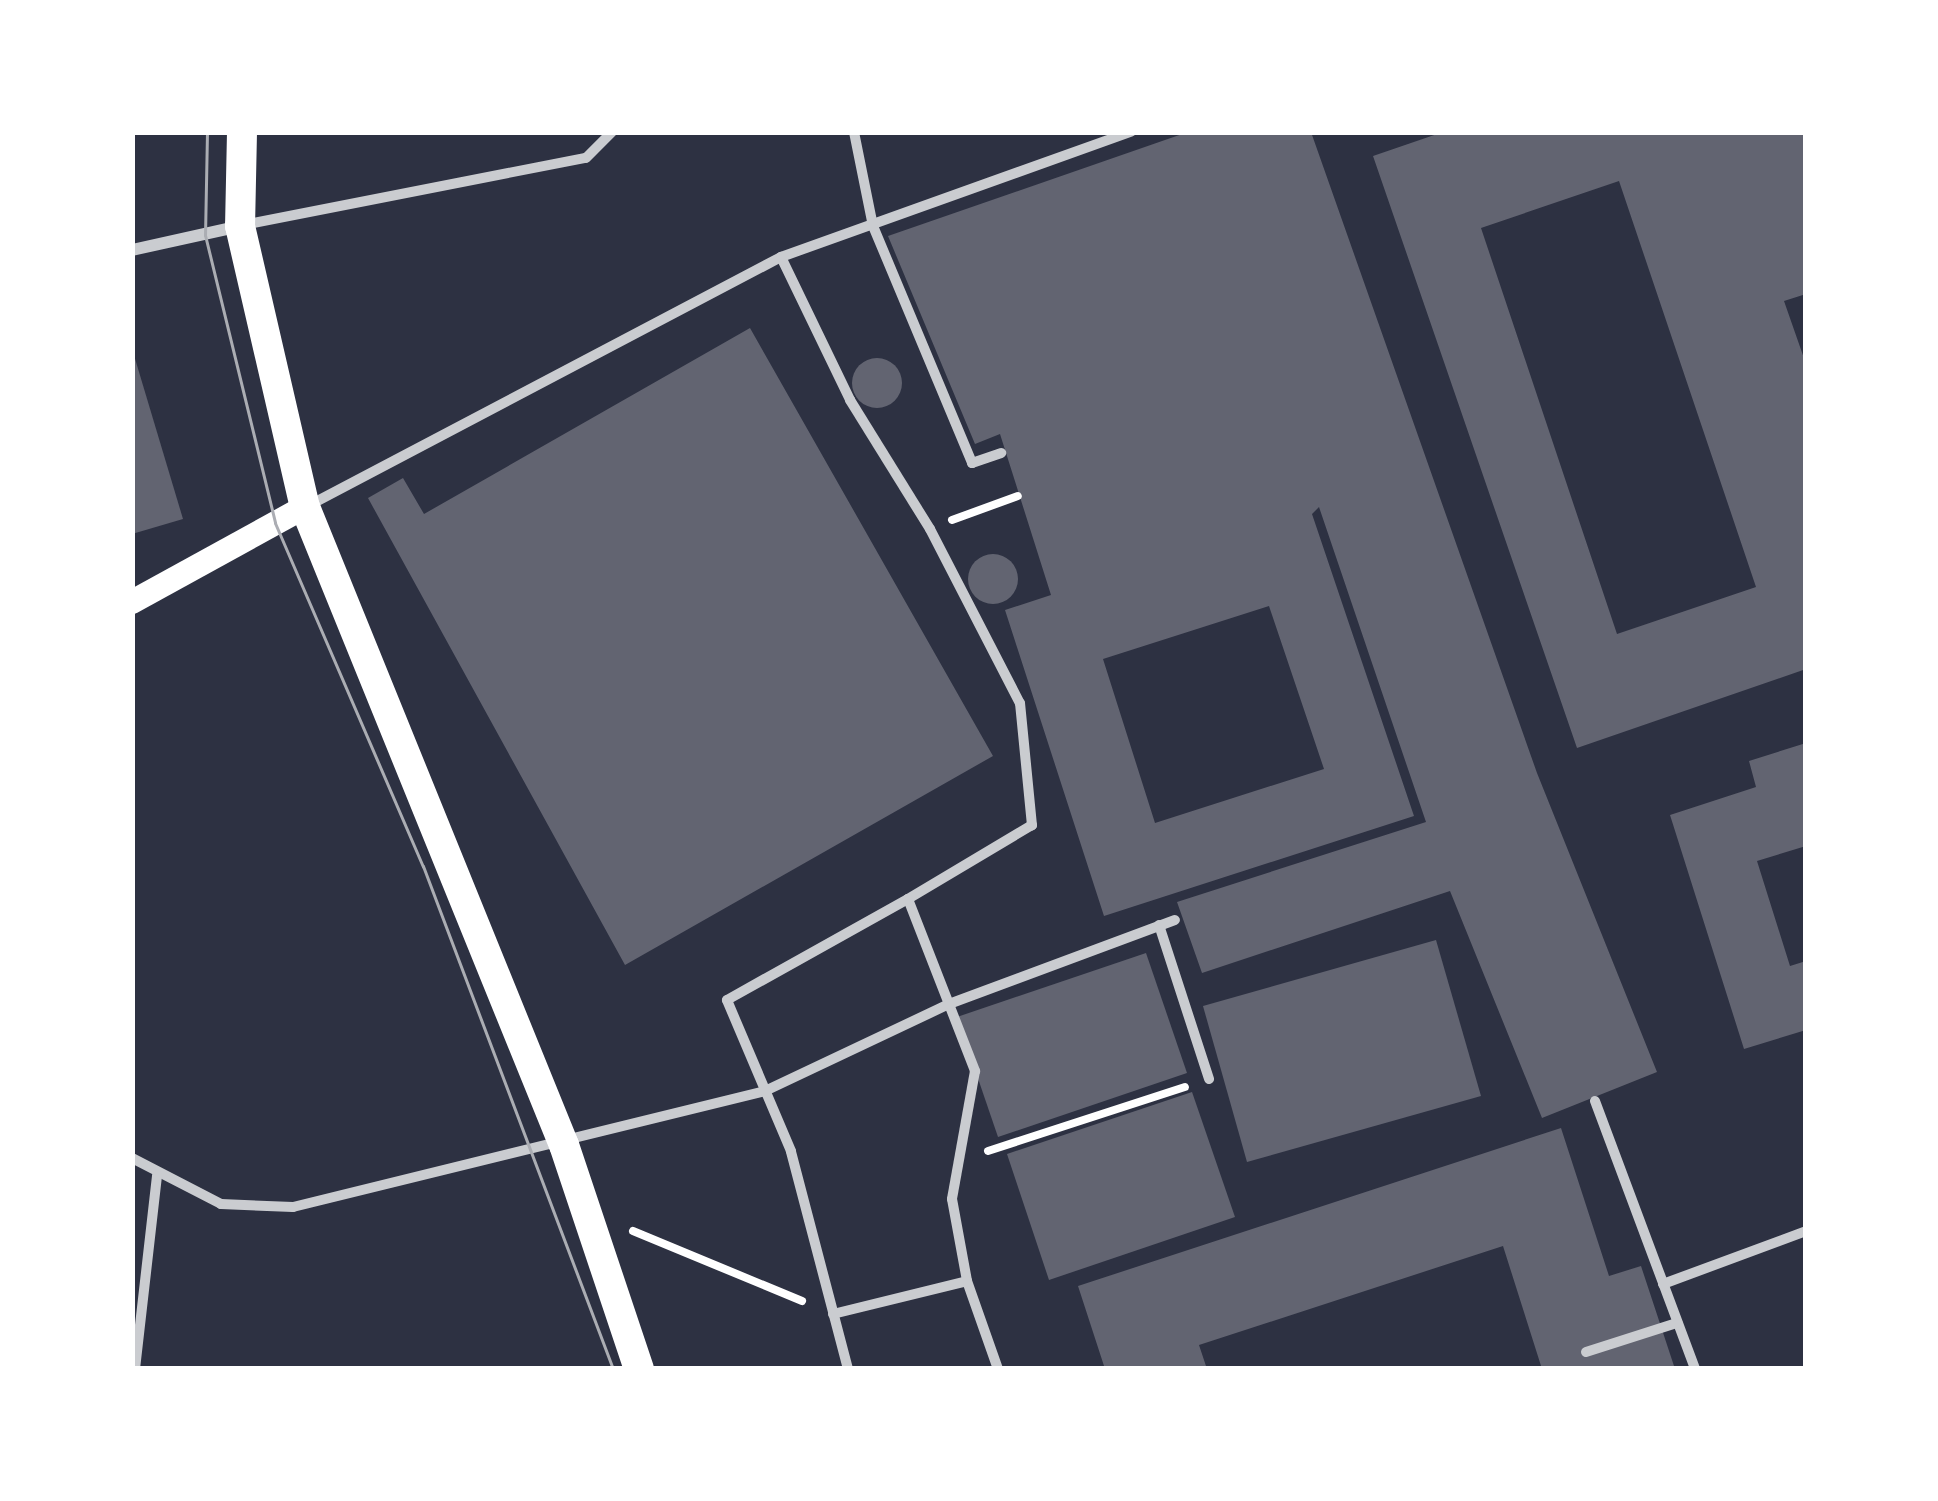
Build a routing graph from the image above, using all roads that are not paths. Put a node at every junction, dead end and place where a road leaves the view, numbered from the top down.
1 (242, 132) edge
2 (612, 132) edge
3 (854, 132) edge
4 (1130, 132) edge
5 (240, 226) junction
6 (873, 226) junction
7 (132, 250) edge
8 (781, 257) junction
9 (1001, 453) dead end
10 (305, 507) junction
11 (132, 602) edge
12 (908, 899) junction
13 (1175, 920) dead end
14 (1159, 925) junction
15 (949, 1004) junction
16 (1209, 1079) road end
17 (765, 1091) junction
18 (1595, 1101) dead end
19 (564, 1145) junction
20 (132, 1158) edge
21 (157, 1175) junction
22 (1806, 1231) edge
23 (967, 1281) junction
24 (1663, 1284) junction
25 (833, 1314) junction
26 (1677, 1323) junction
27 (1586, 1352) dead end
28 (135, 1369) edge
29 (639, 1369) edge
30 (848, 1369) edge
31 (998, 1369) edge
32 (1695, 1369) edge

1 - 5 main road
2 - 5 street
3 - 6 street
4 - 6 street
5 - 7 street
5 - 10 main road
6 - 8 street
6 - 9 street
8 - 10 street
8 - 12 street
10 - 11 main road
10 - 19 main road
12 - 15 street
12 - 17 street
13 - 14 street
14 - 15 street
14 - 16 street
15 - 17 street
15 - 23 street
17 - 19 street
17 - 25 street
18 - 24 street
19 - 21 street
19 - 29 main road
20 - 21 street
21 - 28 street
22 - 24 street
23 - 25 street
23 - 31 street
24 - 26 street
25 - 30 street
26 - 27 street
26 - 32 street

